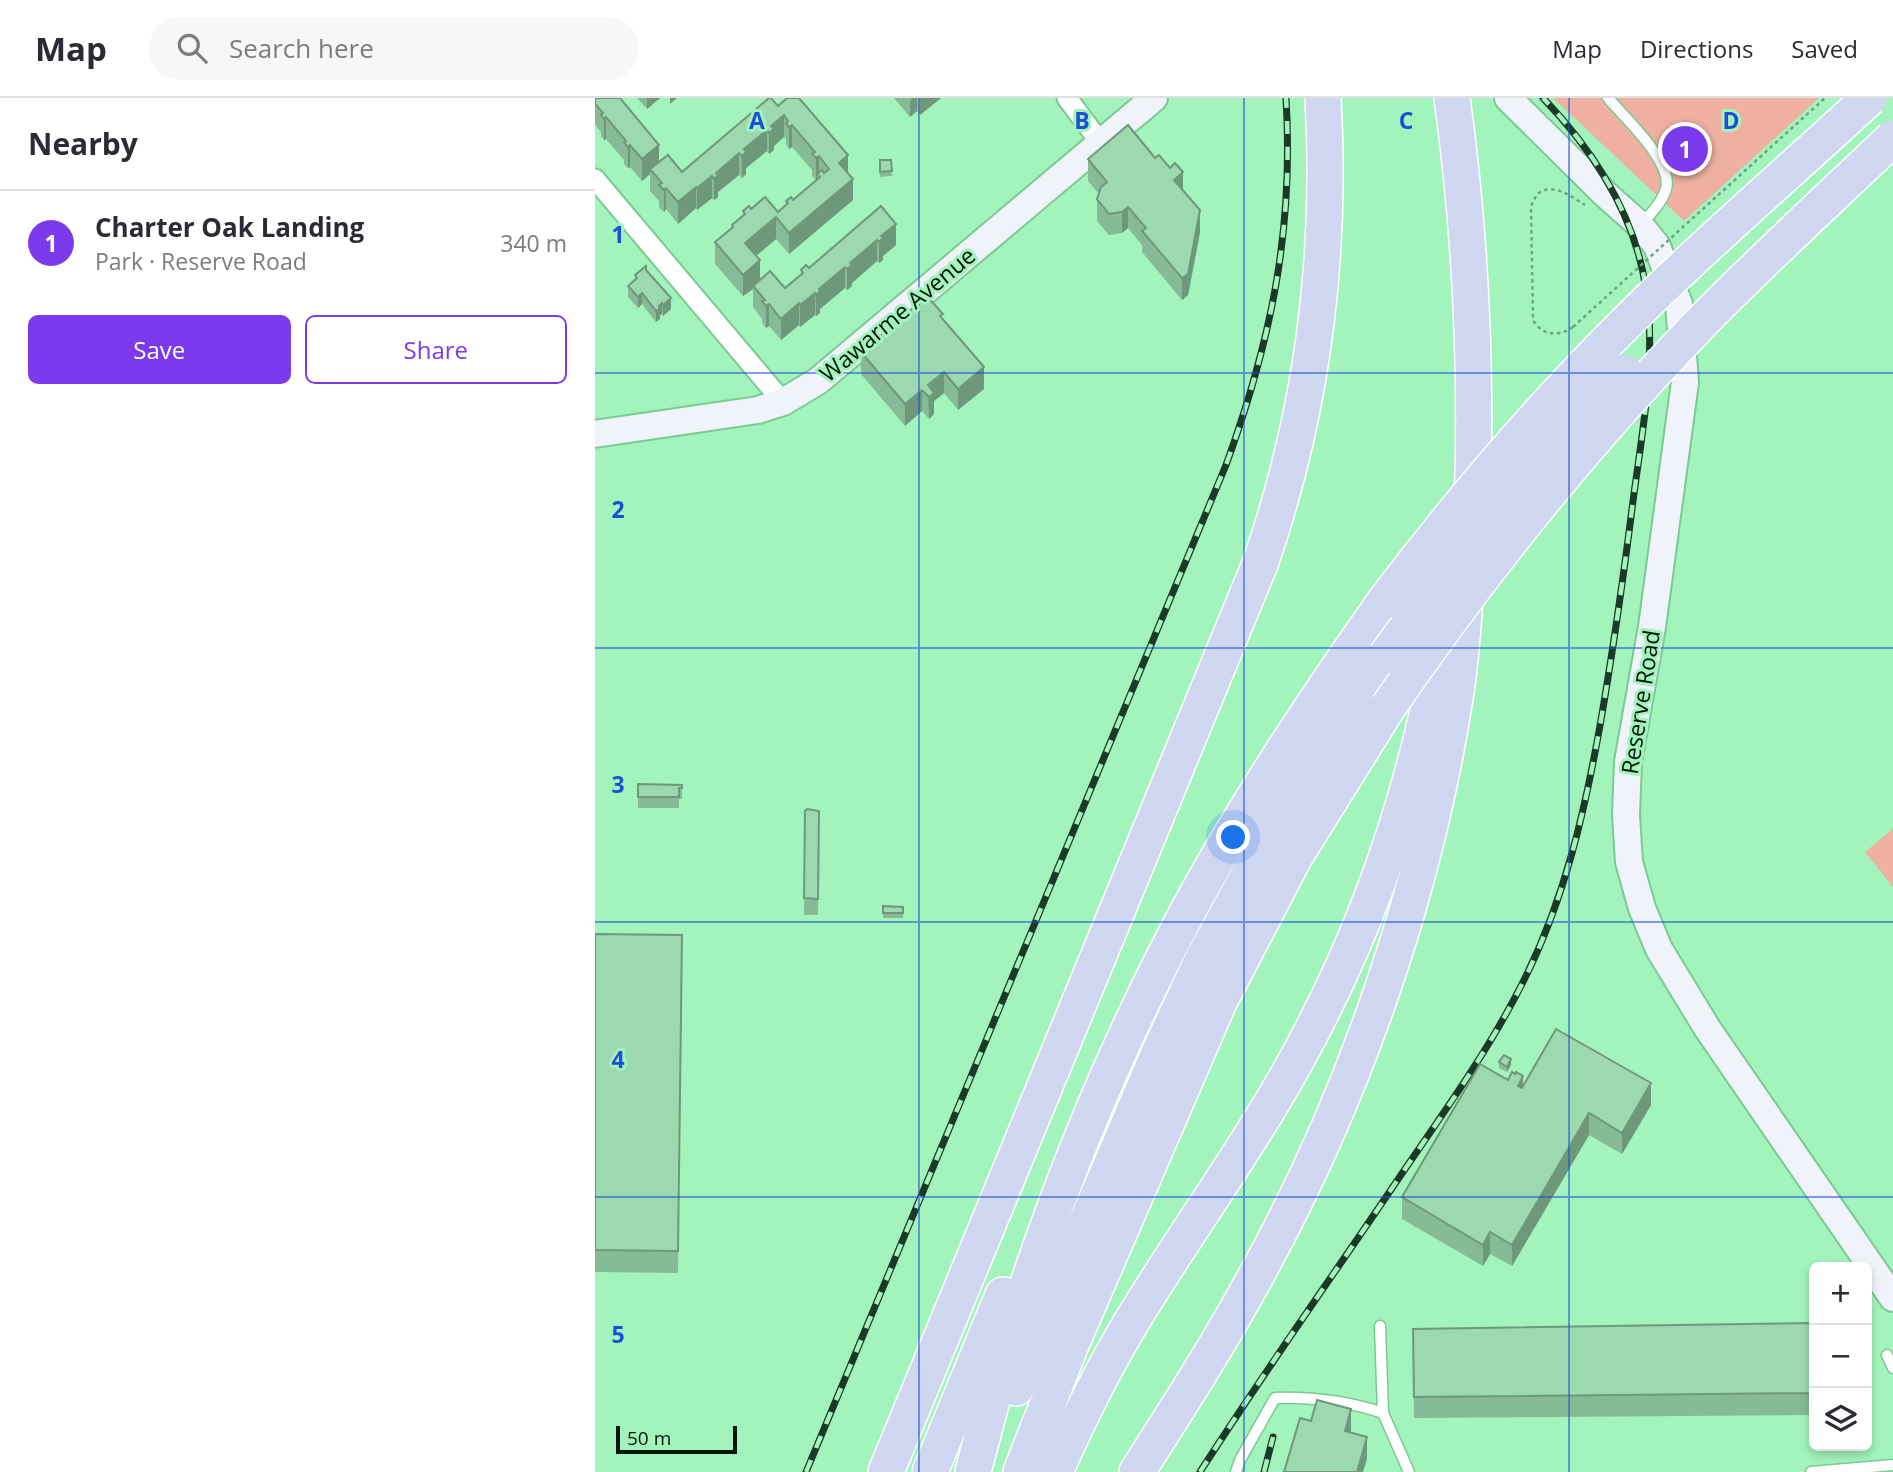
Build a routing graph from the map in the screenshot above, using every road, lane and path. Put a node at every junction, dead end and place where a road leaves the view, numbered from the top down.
1 (1067, 98) edge
2 (1154, 98) edge
3 (1323, 98) edge
4 (1453, 98) edge
5 (1608, 98) edge
6 (1825, 98) edge
7 (1869, 98) edge
8 (1511, 100) edge
9 (1893, 122) edge
10 (1893, 138) edge
11 (1100, 142) junction
12 (595, 179) edge
13 (1605, 194) junction
14 (1641, 226) junction
15 (783, 402) junction
16 (595, 434) edge
17 (1466, 588) junction
18 (1230, 836) junction
19 (1893, 1298) edge
20 (1380, 1326) dead end
21 (1887, 1355) dead end
22 (1893, 1368) edge
23 (1383, 1413) junction
24 (1893, 1465) edge
25 (886, 1472) edge
26 (930, 1472) edge
27 (972, 1472) edge
28 (980, 1472) edge
29 (1021, 1472) edge
30 (1055, 1472) edge
31 (1137, 1472) edge
32 (1236, 1472) edge
33 (1409, 1472) edge
34 (1811, 1472) edge

1 - 11 street
2 - 11 street, Wawarme Avenue
3 - 25 highway
4 - 17 highway, bridge
5 - 14 lane
6 - 13 path, bridge
7 - 18 highway, bridge
8 - 13 street, Reserve Road
9 - 28 highway, bridge
10 - 29 highway, bridge
11 - 15 street, Wawarme Avenue
12 - 15 street
13 - 14 street, Reserve Road
14 - 19 street, Reserve Road
15 - 16 street, Wawarme Avenue
17 - 30 highway, bridge
17 - 31 highway, bridge
18 - 26 highway
18 - 27 highway
20 - 23 lane
21 - 22 lane
23 - 32 lane
23 - 33 lane
24 - 34 lane

